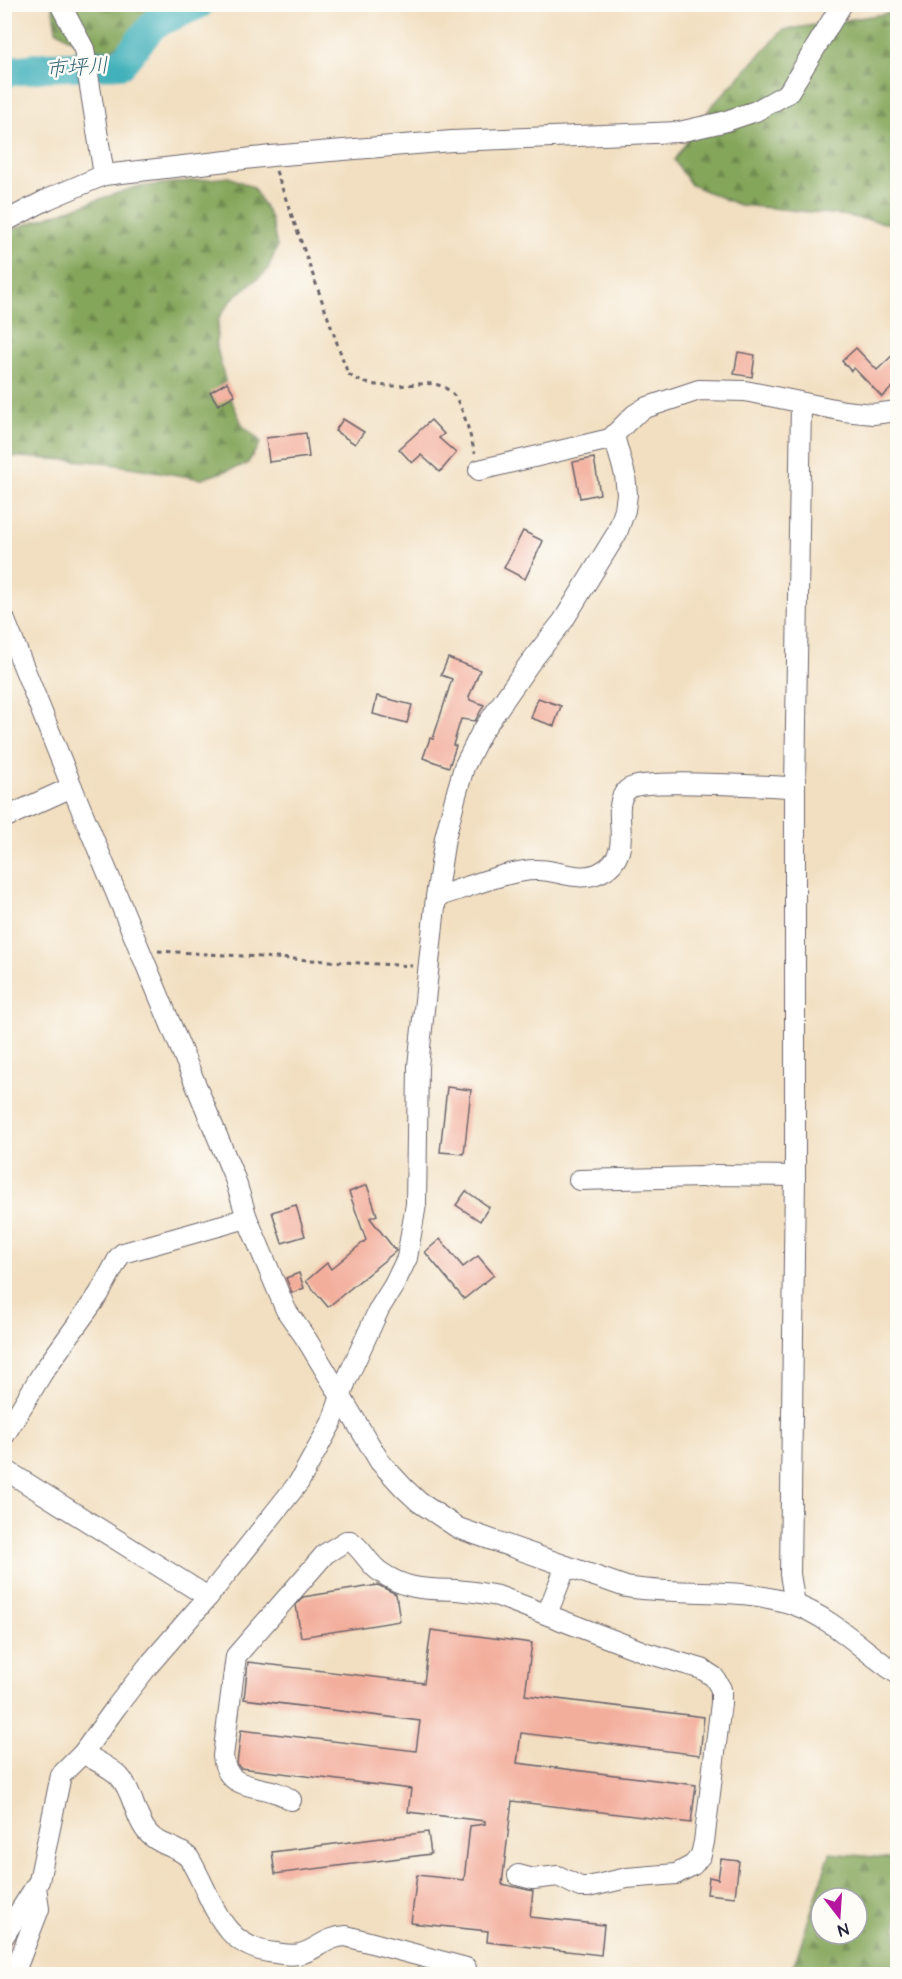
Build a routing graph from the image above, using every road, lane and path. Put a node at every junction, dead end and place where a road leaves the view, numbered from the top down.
1 (60, 4) edge
2 (842, 4) edge
3 (271, 156) junction
4 (104, 175) junction
5 (4, 222) edge
6 (801, 403) junction
7 (897, 411) edge
8 (614, 436) junction
9 (479, 470) joint
10 (4, 618) edge
11 (72, 787) junction
12 (795, 787) junction
13 (4, 818) edge
14 (436, 897) junction
15 (141, 956) junction
16 (429, 967) junction
17 (795, 1176) junction
18 (579, 1180) dead end
19 (247, 1218) junction
20 (341, 1399) junction
21 (4, 1436) edge
22 (4, 1469) edge
23 (566, 1566) junction
24 (208, 1597) junction
25 (795, 1605) junction
26 (547, 1614) junction
27 (897, 1674) edge
28 (83, 1753) junction
29 (291, 1800) dead end
30 (518, 1875) dead end
31 (36, 1886) junction
32 (4, 1936) edge
33 (14, 1974) edge
34 (464, 1974) edge

1 - 4 street
2 - 3 street
3 - 4 street
3 - 9 path
4 - 5 street
6 - 7 street
6 - 8 street
6 - 12 street
8 - 9 street
8 - 14 street
10 - 11 street
11 - 13 street
11 - 15 street
12 - 14 street
12 - 17 street
14 - 16 street
15 - 16 path
15 - 19 street
16 - 20 street
17 - 18 street
17 - 25 street
19 - 20 street
19 - 21 street
20 - 23 street
20 - 24 street
22 - 24 street
23 - 25 street
23 - 26 street
24 - 28 street
25 - 27 street
26 - 29 street
26 - 30 street
28 - 31 street
28 - 34 street
31 - 32 street
31 - 33 street

